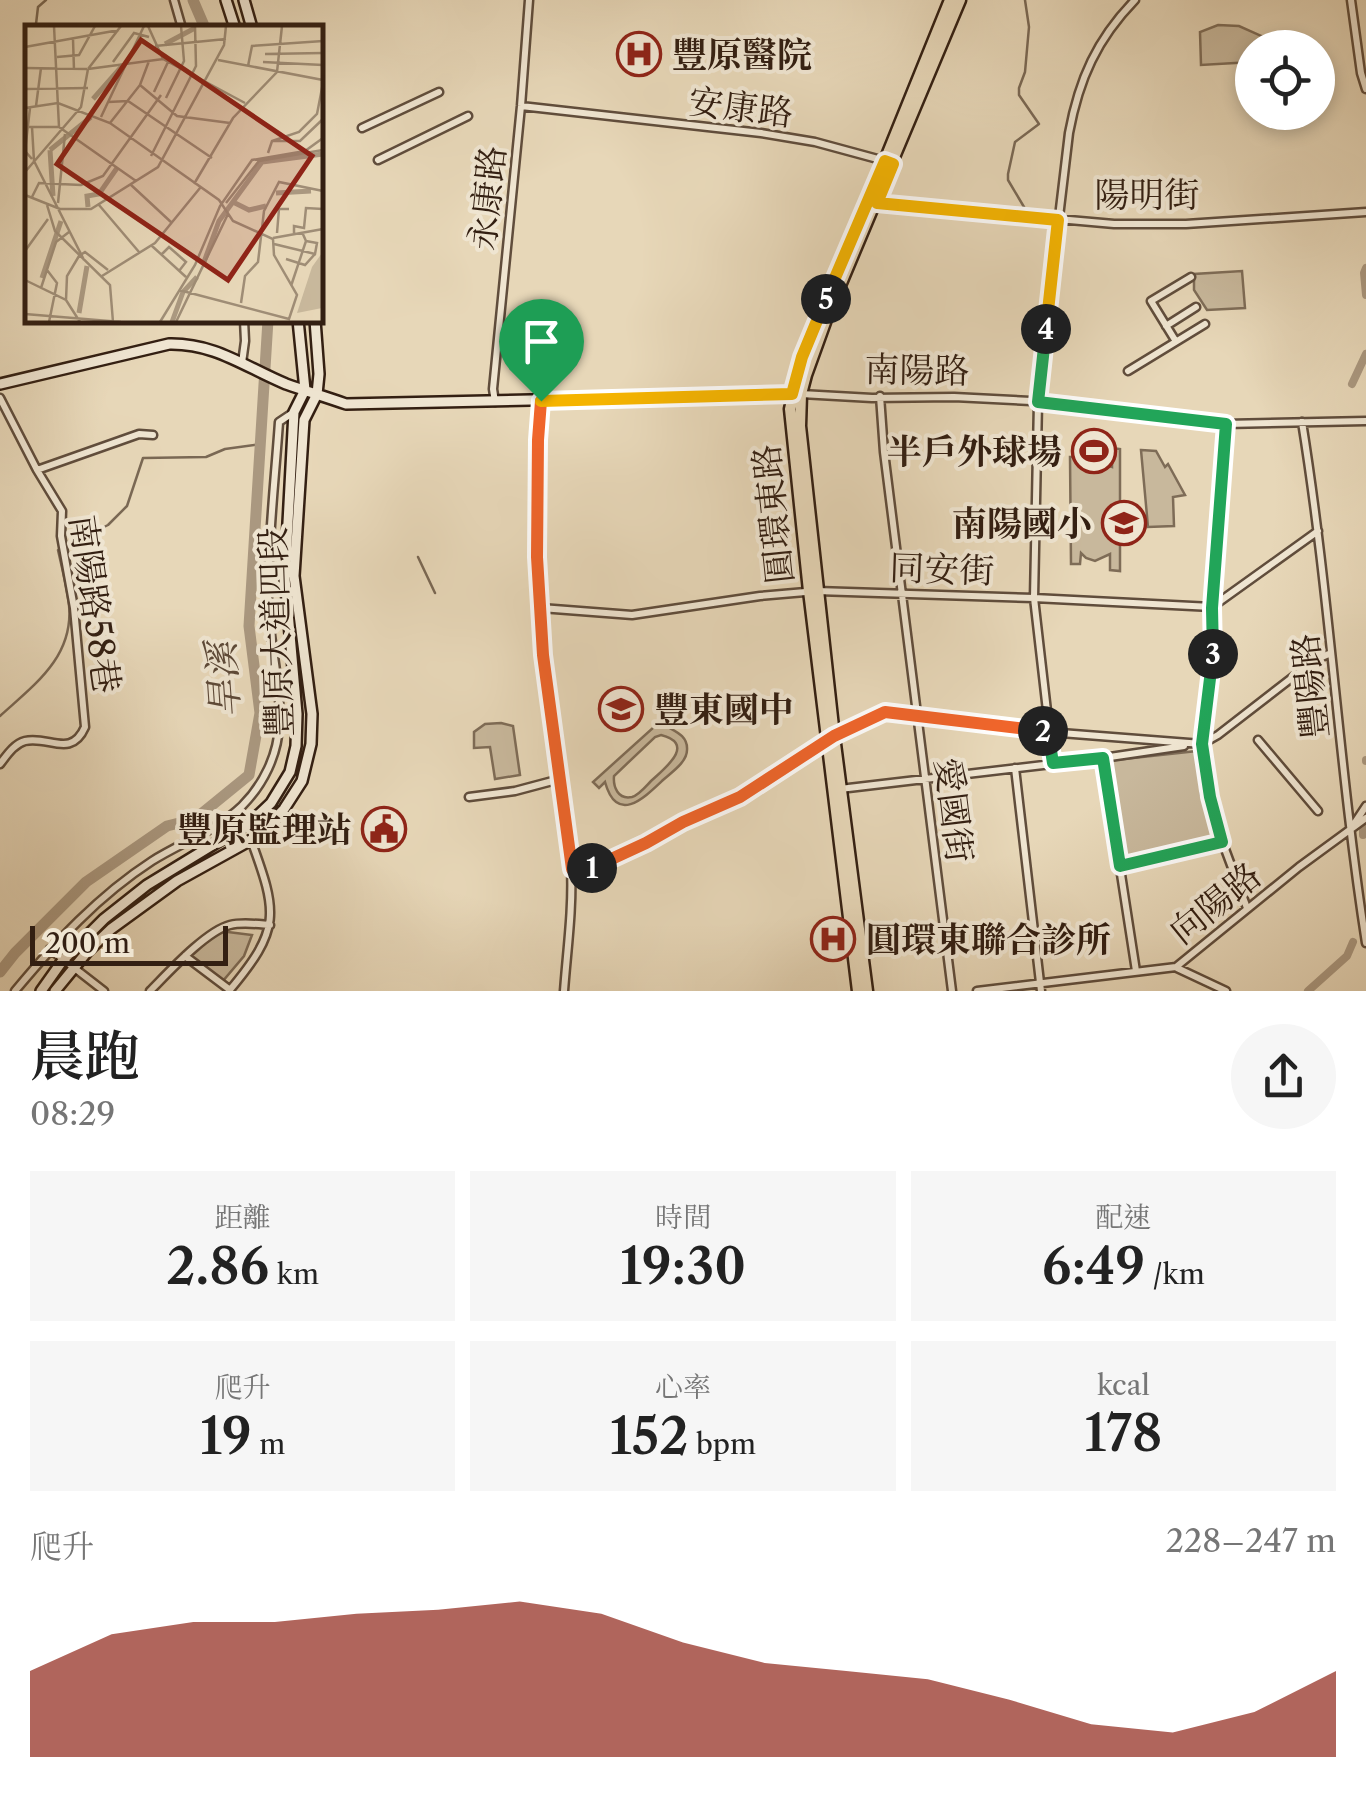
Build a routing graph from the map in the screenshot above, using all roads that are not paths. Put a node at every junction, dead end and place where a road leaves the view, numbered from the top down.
1 (174, 0) edge
2 (226, 0) edge
3 (244, 0) edge
4 (529, 0) edge
5 (950, 0) edge
6 (960, 0) edge
7 (1136, 0) edge
8 (1351, 0) edge
9 (181, 25) edge
10 (234, 25) edge
11 (251, 25) edge
12 (1366, 89) edge
13 (440, 92) dead end
14 (522, 106) junction
15 (468, 116) dead end
16 (362, 128) dead end
17 (378, 160) dead end
18 (889, 162) junction
19 (873, 201) junction
20 (1366, 212) edge
21 (1058, 220) junction
22 (1190, 277) dead end
23 (1196, 307) dead end
24 (244, 322) edge
25 (298, 322) edge
26 (315, 322) edge
27 (1205, 324) dead end
28 (1166, 326) junction
29 (1176, 340) junction
30 (244, 364) junction
31 (1128, 371) dead end
32 (0, 384) edge
33 (305, 390) junction
34 (317, 394) junction
35 (797, 394) junction
36 (880, 396) junction
37 (0, 398) edge
38 (541, 401) junction
39 (495, 402) junction
40 (1038, 402) junction
41 (294, 412) junction
42 (1366, 421) edge
43 (1302, 422) junction
44 (1226, 424) junction
45 (153, 434) dead end
46 (37, 470) junction
47 (1318, 530) junction
48 (813, 591) junction
49 (902, 592) junction
50 (1034, 598) junction
51 (542, 608) junction
52 (1212, 608) junction
53 (1331, 653) junction
54 (917, 716) junction
55 (1048, 732) junction
56 (830, 739) junction
57 (1258, 740) dead end
58 (1202, 744) junction
59 (1103, 758) junction
60 (1053, 763) junction
61 (0, 764) edge
62 (1015, 768) junction
63 (926, 778) junction
64 (560, 779) junction
65 (837, 789) junction
66 (469, 797) dead end
67 (1366, 807) edge
68 (1318, 811) dead end
69 (1366, 818) edge
70 (1351, 829) junction
71 (251, 840) junction
72 (1222, 842) junction
73 (1120, 866) junction
74 (572, 869) junction
75 (1246, 908) junction
76 (270, 925) junction
77 (1366, 943) edge
78 (50, 949) junction
79 (185, 956) junction
80 (64, 960) junction
81 (1176, 967) junction
82 (74, 968) junction
83 (1136, 972) junction
84 (1040, 987) edge
85 (15, 991) edge
86 (40, 991) edge
87 (55, 991) edge
88 (104, 991) edge
89 (150, 991) edge
90 (230, 991) edge
91 (564, 991) edge
92 (858, 991) edge
93 (867, 991) edge
94 (952, 991) edge
95 (977, 991) edge
96 (1226, 991) edge

1 - 9 street
2 - 10 street
3 - 11 street
4 - 14 street, 永康路
5 - 18 main road, 圓環東路
6 - 18 main road, 圓環東路
7 - 21 street
8 - 12 street
13 - 16 street
14 - 18 street, 安康路
14 - 39 street, 永康路
15 - 17 street
18 - 19 main road, 圓環東路
19 - 21 street, 陽明街
19 - 35 main road, 圓環東路
20 - 21 street, 陽明街
21 - 40 street
22 - 28 street
23 - 28 street
24 - 30 street
25 - 33 street
26 - 34 street, 豐原大道四段
27 - 29 street
28 - 29 street
29 - 31 street
30 - 32 street
30 - 33 street, 南陽路
33 - 34 street, 南陽路
33 - 41 street, 豐原大道四段
34 - 39 street, 南陽路
34 - 71 street, 豐原大道四段
35 - 36 street, 南陽路
35 - 38 street, 南陽路
35 - 48 main road, 圓環東路
36 - 40 street, 南陽路
36 - 49 street, 愛國街
37 - 46 street, 南陽路58巷
38 - 39 street, 南陽路
38 - 51 street
40 - 44 street, 南陽路
40 - 50 street
41 - 78 street
41 - 80 street, 豐原大道四段
42 - 43 street, 南陽路
43 - 44 street, 南陽路
43 - 47 street, 豐陽路
44 - 52 street
45 - 46 street
46 - 61 street, 南陽路58巷
47 - 52 street
47 - 53 street, 豐陽路
48 - 49 street, 同安街
48 - 51 street, 同安街
48 - 56 main road, 圓環東路
49 - 50 street, 同安街
49 - 54 street, 愛國街
50 - 52 street, 同安街
50 - 55 street
51 - 64 street
52 - 58 street
53 - 58 street
53 - 70 street, 豐陽路
54 - 55 street
54 - 56 street
54 - 63 street, 愛國街
55 - 58 street
55 - 60 street
56 - 65 main road, 圓環東路
56 - 74 street
57 - 68 street
58 - 59 street
58 - 72 street
59 - 60 street
59 - 73 street
60 - 62 street
62 - 63 street
62 - 84 street
63 - 65 street
63 - 94 street, 愛國街
64 - 66 street
64 - 74 street
65 - 92 main road, 圓環東路
65 - 93 main road, 圓環東路
67 - 70 street, 向陽路
69 - 70 street, 向陽路
70 - 75 street, 向陽路
70 - 77 street, 豐陽路
71 - 76 street
71 - 82 street, 豐原大道四段
72 - 73 street
72 - 75 street
73 - 83 street
74 - 91 street
75 - 81 street, 向陽路
76 - 79 street
76 - 90 street
78 - 80 street
78 - 85 street
79 - 89 street
79 - 90 street
80 - 82 street
80 - 86 street, 豐原大道四段
81 - 83 street, 向陽路
81 - 96 street
82 - 87 street, 豐原大道四段
82 - 88 street
83 - 84 street, 向陽路
84 - 95 street, 向陽路

